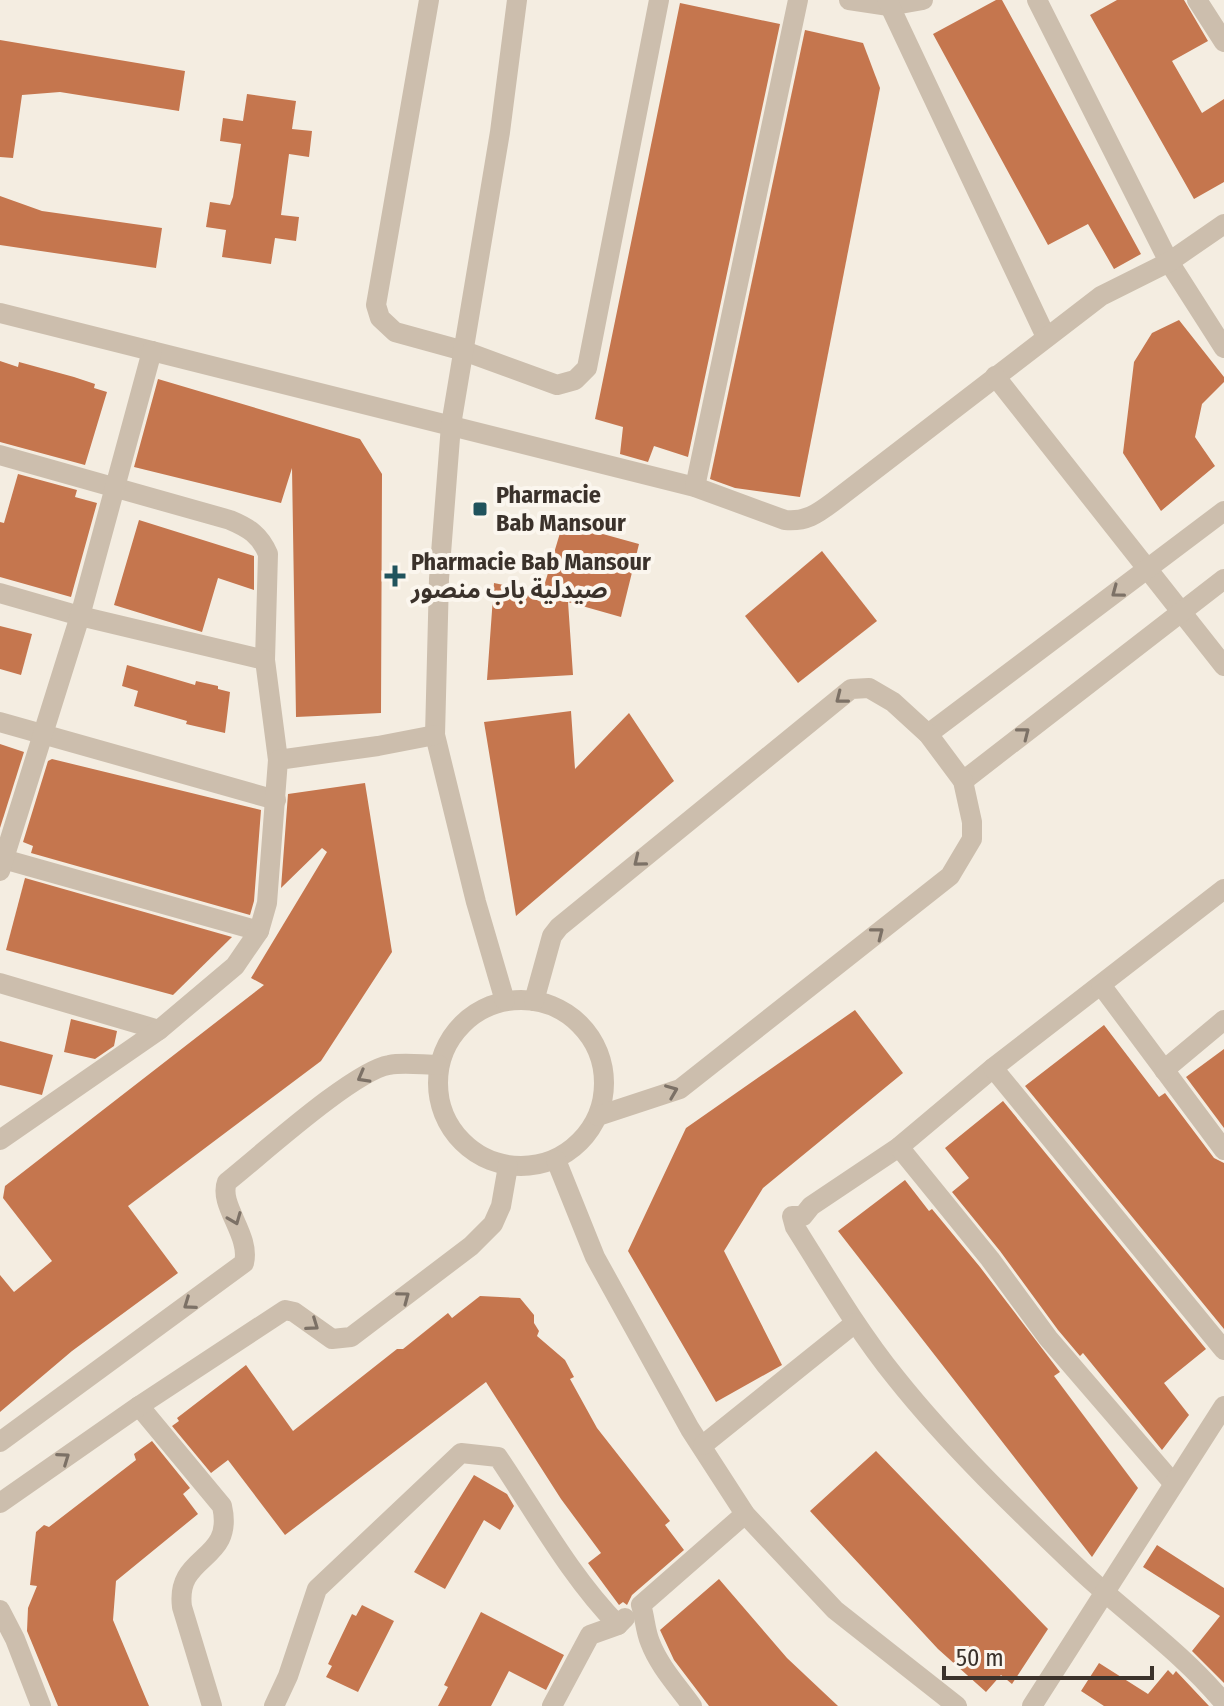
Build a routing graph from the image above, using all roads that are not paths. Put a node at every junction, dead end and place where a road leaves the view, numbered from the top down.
1 (429, 0) edge
2 (517, 0) edge
3 (659, 0) edge
4 (798, 0) edge
5 (849, 0) edge
6 (923, 0) edge
7 (1037, 0) edge
8 (1197, 0) edge
9 (888, 3) edge
10 (1224, 42) edge
11 (1224, 224) edge
12 (1169, 262) junction
13 (0, 313) edge
14 (1046, 337) junction
15 (1224, 348) edge
16 (152, 351) junction
17 (464, 351) junction
18 (995, 376) junction
19 (451, 425) junction
20 (0, 455) edge
21 (695, 487) junction
22 (117, 488) junction
23 (1224, 511) edge
24 (1147, 569) junction
25 (1224, 579) edge
26 (0, 593) edge
27 (1182, 612) junction
28 (80, 616) junction
29 (265, 660) junction
30 (1224, 666) edge
31 (0, 722) edge
32 (42, 734) junction
33 (928, 734) junction
34 (435, 735) junction
35 (278, 760) junction
36 (963, 781) junction
37 (276, 800) junction
38 (1, 862) edge
39 (1224, 889) edge
40 (259, 931) junction
41 (0, 983) edge
42 (1101, 985) junction
43 (505, 1001) junction
44 (534, 1001) junction
45 (1224, 1020) edge
46 (159, 1030) junction
47 (439, 1065) junction
48 (993, 1068) junction
49 (1164, 1070) junction
50 (598, 1116) junction
51 (0, 1140) edge
52 (899, 1147) junction
53 (1224, 1150) edge
54 (556, 1160) junction
55 (508, 1166) junction
56 (855, 1323) junction
57 (1224, 1350) edge
58 (139, 1406) junction
59 (1224, 1406) edge
60 (0, 1442) edge
61 (703, 1445) junction
62 (1173, 1483) junction
63 (0, 1503) edge
64 (745, 1514) junction
65 (1104, 1592) junction
66 (641, 1605) junction
67 (0, 1610) edge
68 (618, 1625) junction
69 (1224, 1703) edge
70 (41, 1706) edge
71 (212, 1706) edge
72 (274, 1706) edge
73 (552, 1706) edge
74 (692, 1706) edge
75 (957, 1706) edge
76 (1032, 1706) edge

1 - 17 street
2 - 17 street
3 - 17 street
4 - 21 street
5 - 9 street
6 - 9 street
7 - 12 street
8 - 10 street
9 - 14 street
11 - 12 street
12 - 14 street
12 - 15 street
13 - 16 street
14 - 18 street
16 - 19 street
16 - 22 street
17 - 19 street
18 - 21 street
18 - 24 street
19 - 21 street
19 - 34 street
20 - 22 street
22 - 28 street
22 - 29 street
23 - 24 street
24 - 27 street
24 -> 33 street
25 - 27 street
26 - 28 street
27 - 30 street
36 -> 27 street
28 - 29 street
28 - 32 street
29 - 35 street
31 - 32 street
32 - 37 street
32 - 38 street
33 - 36 street
33 -> 44 street
34 - 35 street
34 - 43 street
35 - 37 street
50 -> 36 street
37 - 40 street
38 - 40 street
39 - 42 street
40 - 46 street
41 - 46 street
42 - 48 street
42 - 49 street
43 - 44 street
43 - 47 street
44 - 50 street
45 - 49 street
46 - 51 street
47 - 55 street
47 -> 60 street
48 - 52 street
48 - 57 street
49 - 53 street
50 - 54 street
52 - 56 street
52 - 62 street
54 - 55 street
54 - 61 street
58 -> 55 street
56 - 61 street
56 - 65 street
63 -> 58 street
58 - 71 street
59 - 62 street
61 - 64 street
62 - 65 street
64 - 66 street
64 - 75 street
65 - 69 street
65 - 76 street
66 - 68 street
66 - 74 street
67 - 70 street
68 - 72 street
68 - 73 street

